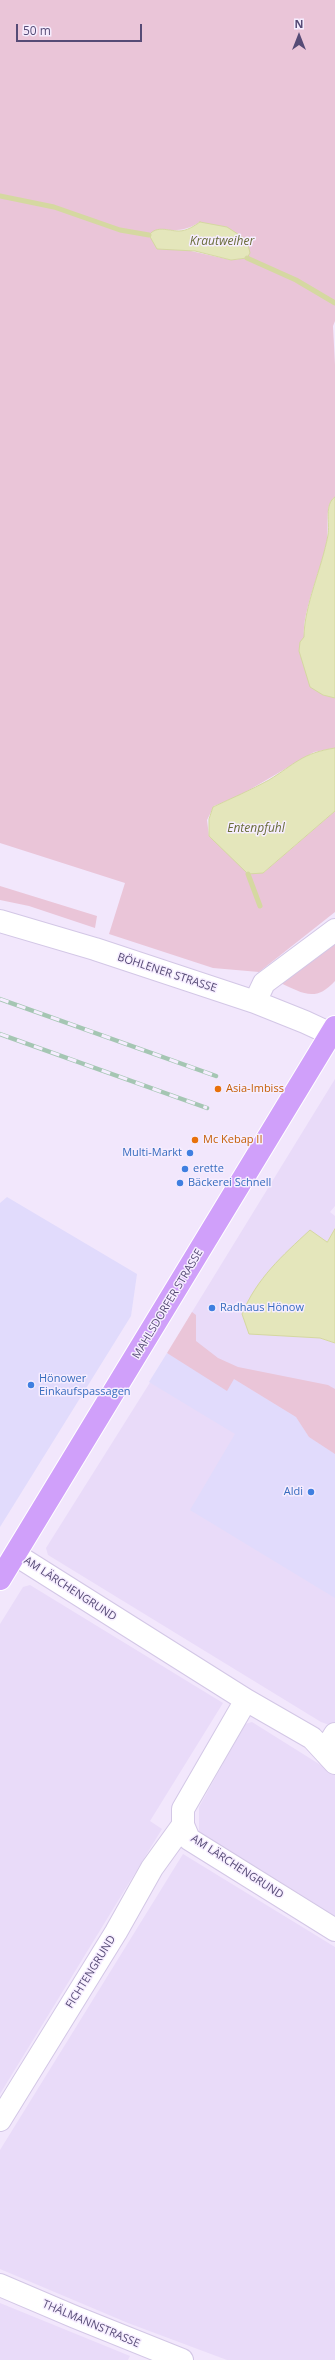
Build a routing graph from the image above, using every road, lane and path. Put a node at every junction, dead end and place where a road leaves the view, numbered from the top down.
1 (0, 921) edge
2 (335, 930) edge
3 (255, 1002) junction
4 (333, 1031) edge
5 (16, 1554) junction
6 (0, 1579) edge
7 (246, 1700) junction
8 (333, 1749) edge
9 (183, 1825) junction
10 (335, 1930) edge
11 (0, 2120) edge
12 (0, 2284) edge
13 (143, 2353) edge
14 (182, 2360) edge

1 - 3 street, BÖHLENER STRASSE
2 - 3 street
3 - 4 street, BÖHLENER STRASSE
4 - 5 main road, MAHLSDORFER STRASSE
5 - 6 main road, MAHLSDORFER STRASSE
5 - 7 street, AM LÄRCHENGRUND
7 - 8 street, AM LÄRCHENGRUND
7 - 9 street, AM LÄRCHENGRUND
9 - 10 street, AM LÄRCHENGRUND
9 - 11 street, FICHTENGRUND
12 - 13 street, THÄLMANNSTRASSE
13 - 14 street, THÄLMANNSTRASSE

